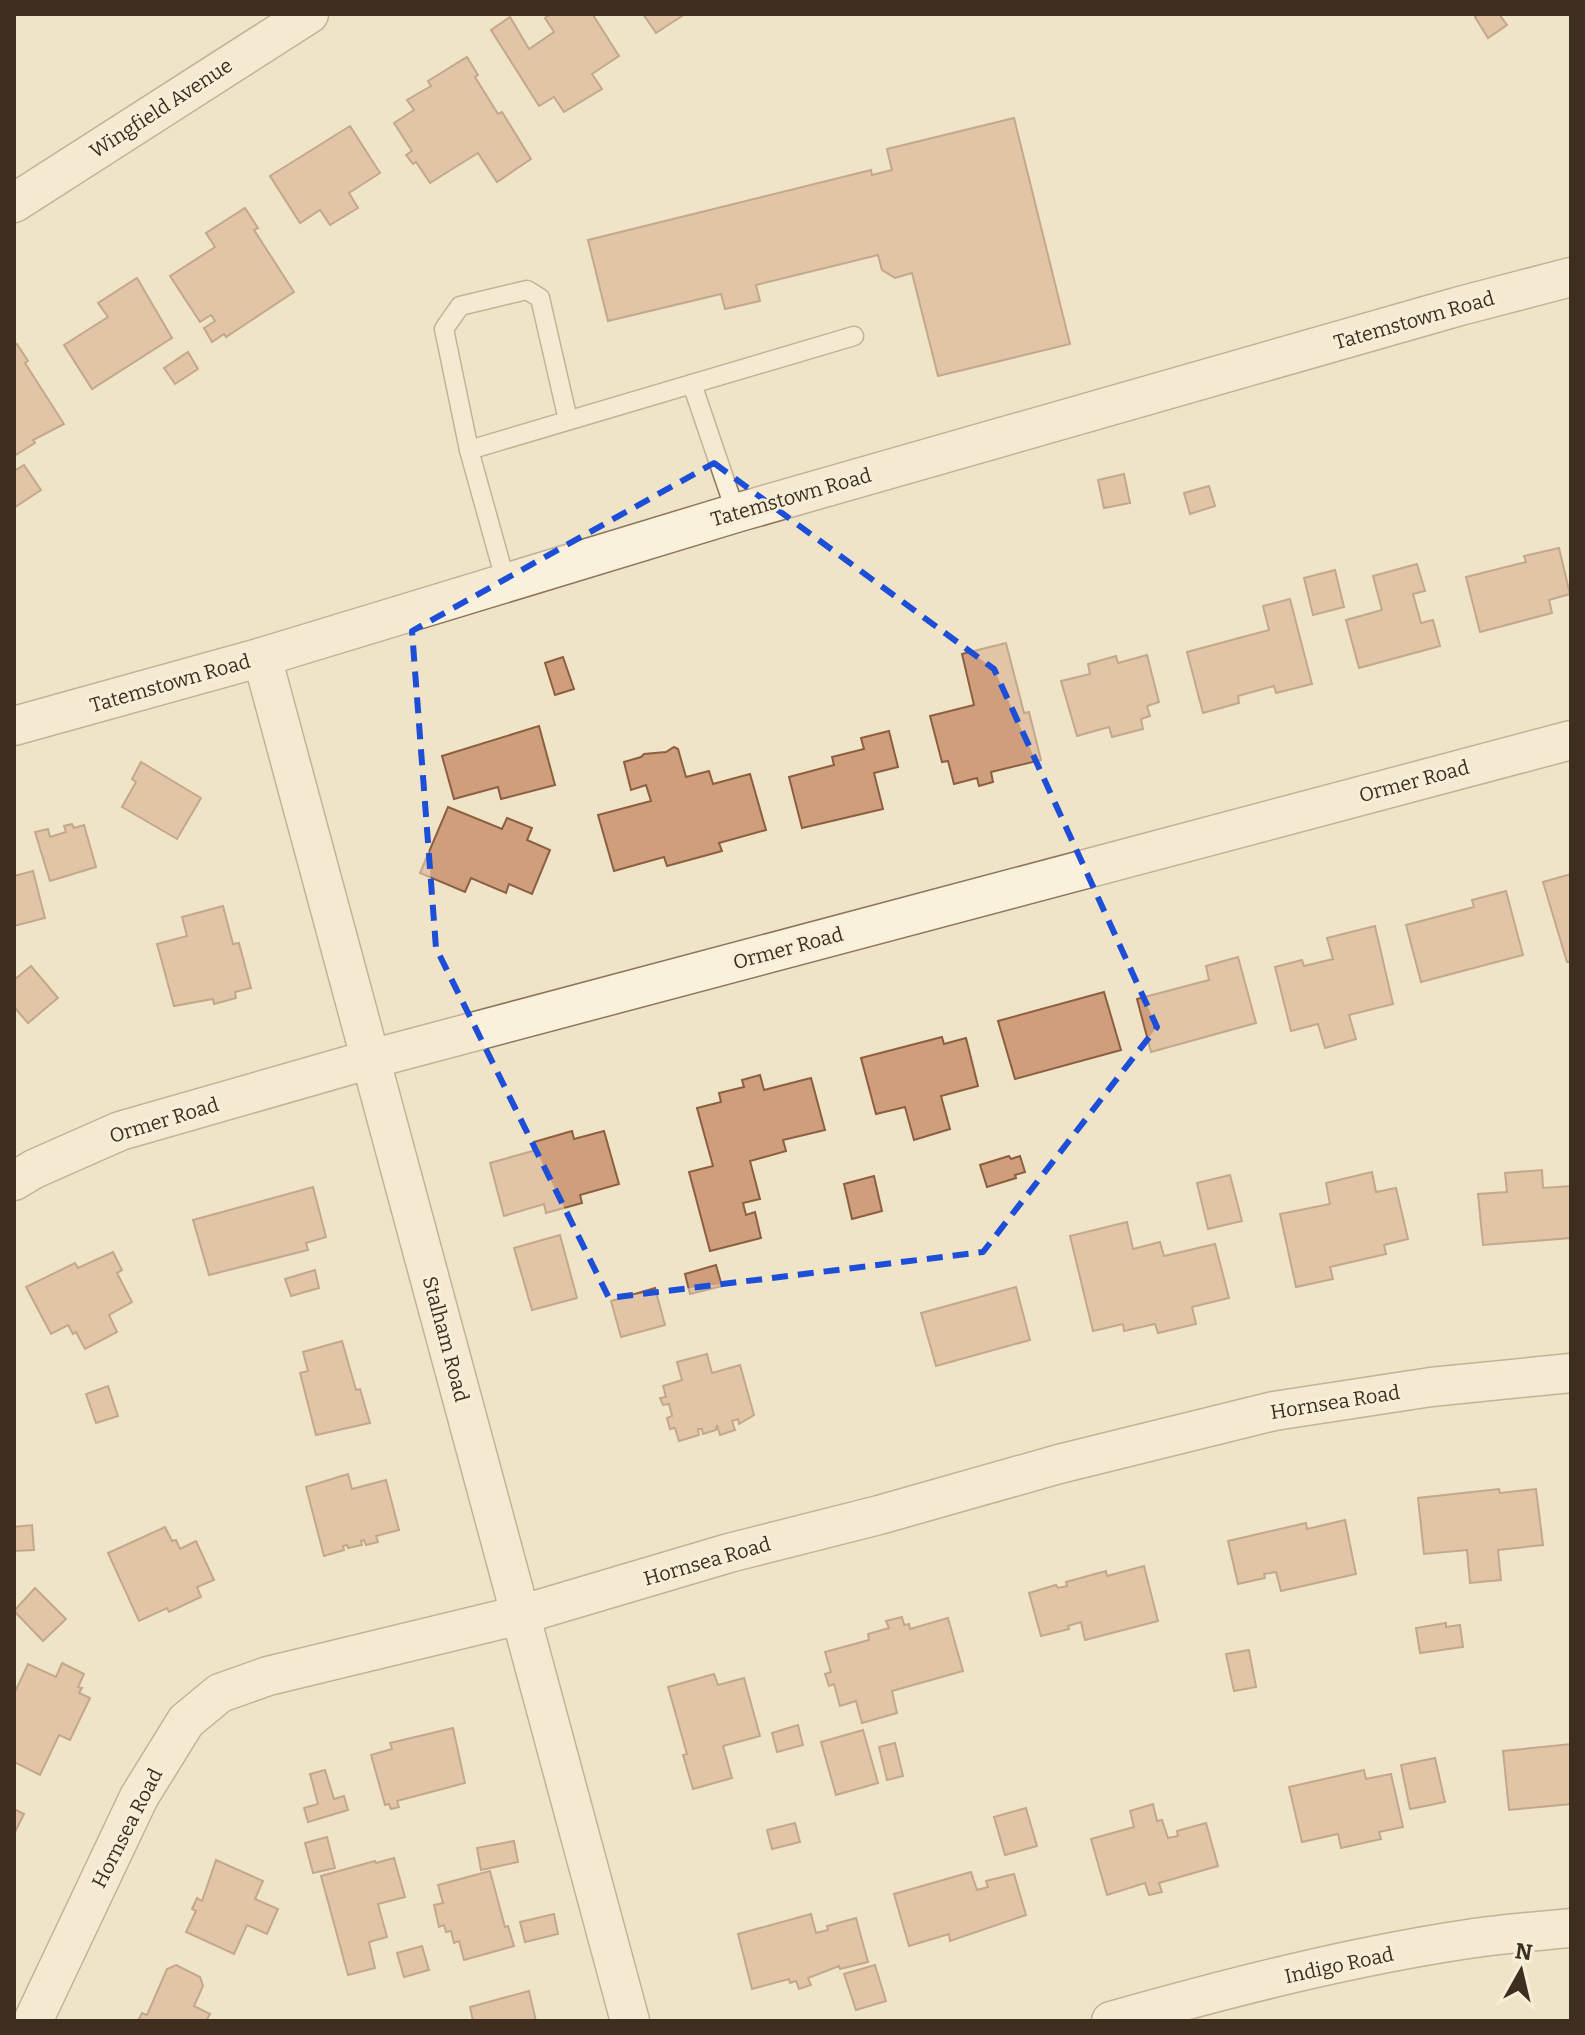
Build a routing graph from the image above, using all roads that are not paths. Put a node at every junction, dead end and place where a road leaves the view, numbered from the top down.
1 (309, 14) edge
2 (17, 194) edge
3 (1571, 277) edge
4 (854, 336) dead end
5 (692, 384) junction
6 (568, 420) junction
7 (469, 450) junction
8 (736, 513) junction
9 (506, 583) junction
10 (262, 657) junction
11 (14, 726) edge
12 (1571, 740) edge
13 (371, 1059) junction
14 (14, 1181) edge
15 (1571, 1373) edge
16 (520, 1615) junction
17 (1571, 1928) edge
18 (33, 2021) edge
19 (630, 2021) edge
20 (1111, 2021) edge

1 - 2 street, Wingfield Avenue
3 - 8 street, Tatemstown Road
4 - 5 lane
5 - 6 lane
5 - 8 lane
6 - 7 lane
6 - 7 lane
7 - 9 lane
8 - 9 street, Tatemstown Road
9 - 10 street, Tatemstown Road
10 - 11 street, Tatemstown Road
10 - 13 street, Stalham Road
12 - 13 street, Ormer Road
13 - 14 street, Ormer Road
13 - 16 street, Stalham Road
15 - 16 street, Hornsea Road
16 - 18 street, Hornsea Road
16 - 19 street, Stalham Road
17 - 20 street, Indigo Road

